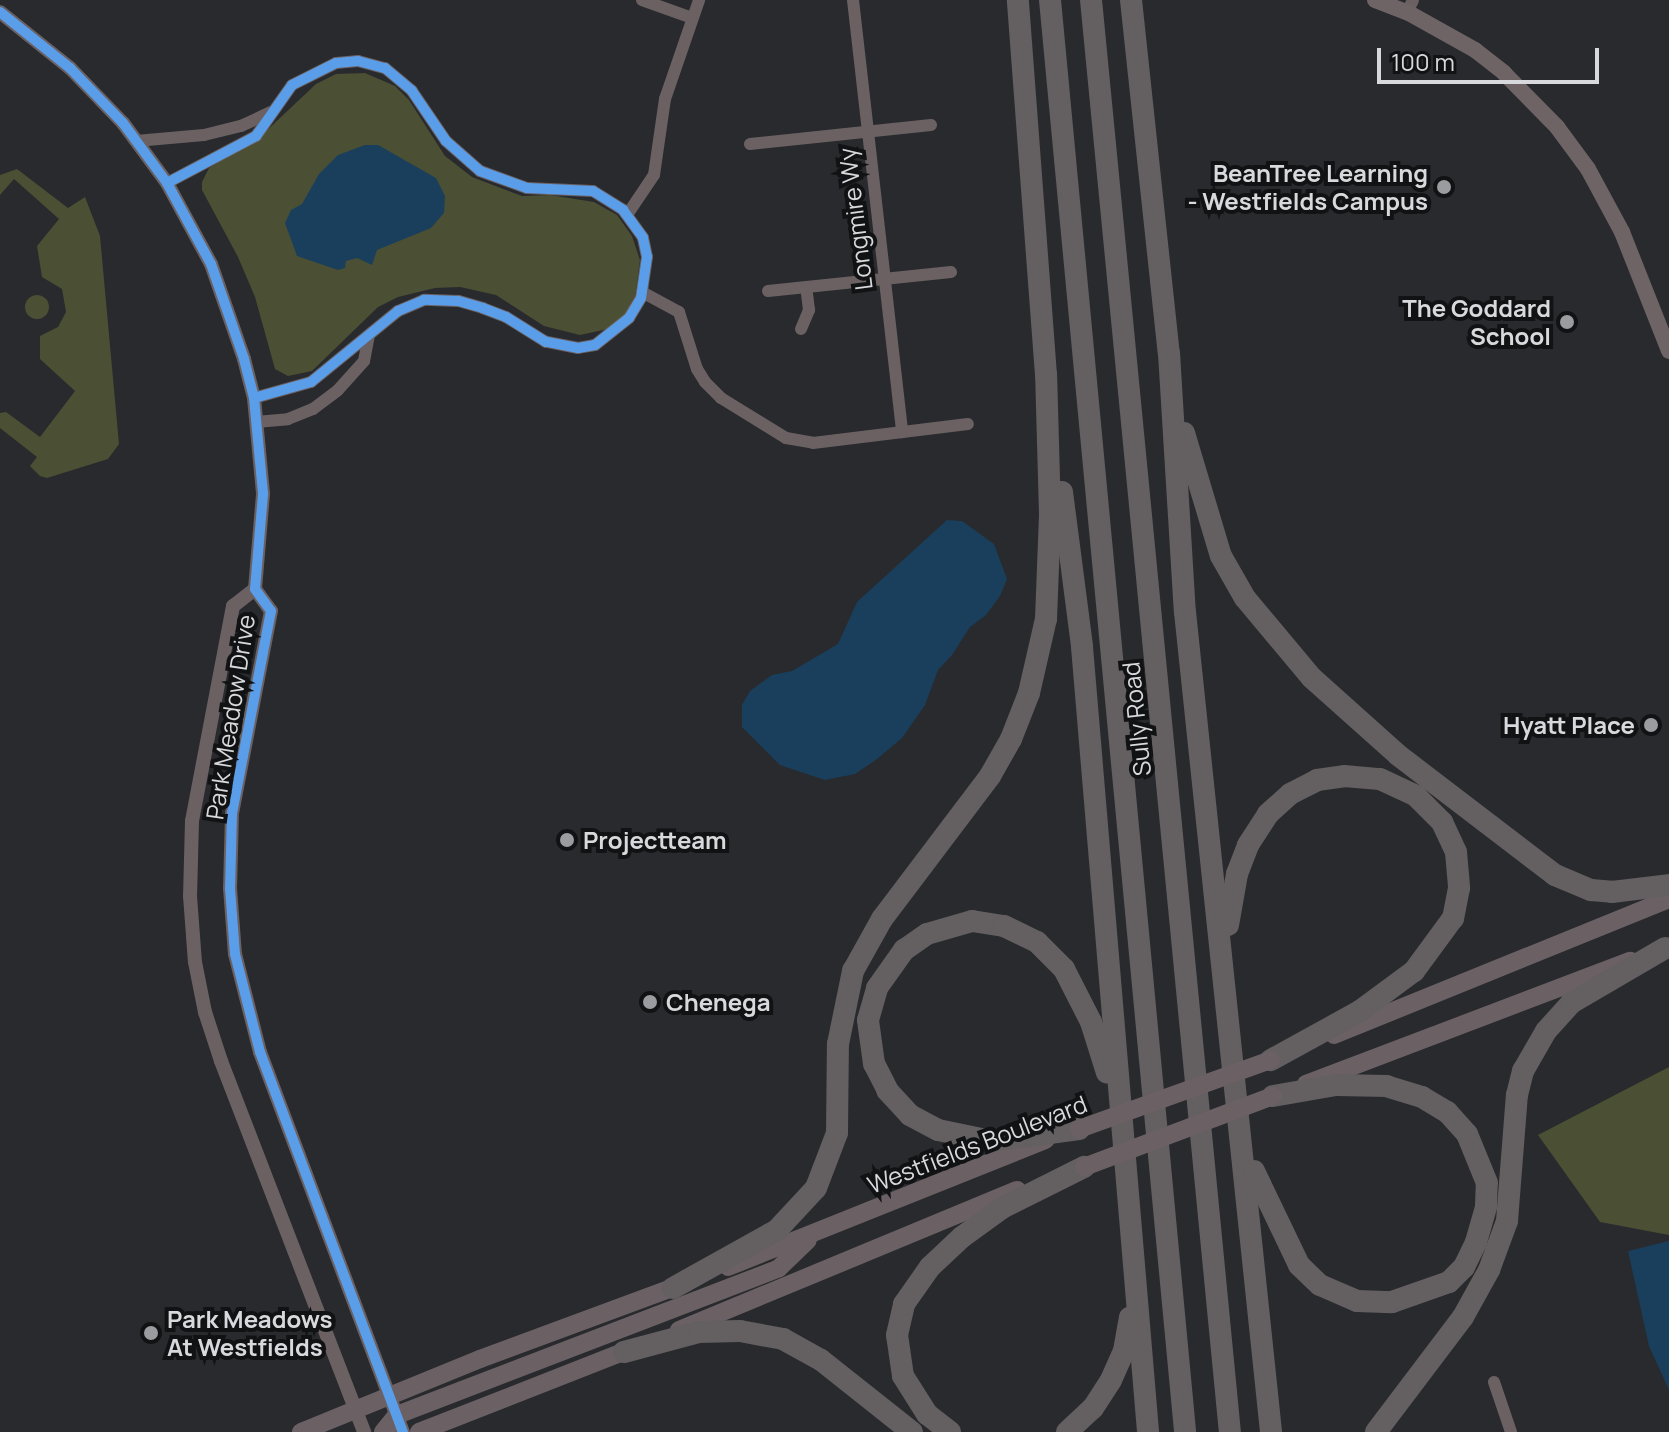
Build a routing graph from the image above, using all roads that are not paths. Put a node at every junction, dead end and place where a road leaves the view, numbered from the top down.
1 (642, 0) edge
2 (699, 0) edge
3 (853, 0) edge
4 (1018, 0) edge
5 (1050, 0) edge
6 (1091, 0) edge
7 (1131, 0) edge
8 (1375, 0) edge
9 (1410, 6) edge
10 (0, 12) edge
11 (692, 18) junction
12 (274, 110) junction
13 (931, 125) dead end
14 (866, 133) junction
15 (136, 141) junction
16 (750, 144) dead end
17 (167, 183) junction
18 (627, 215) junction
19 (951, 272) dead end
20 (884, 279) junction
21 (806, 287) junction
22 (768, 291) dead end
23 (642, 292) junction
24 (801, 329) dead end
25 (369, 335) junction
26 (1669, 351) edge
27 (1169, 353) junction
28 (1046, 375) junction
29 (254, 398) junction
30 (256, 422) junction
31 (968, 424) dead end
32 (902, 432) junction
33 (255, 589) junction
34 (1669, 885) edge
35 (1669, 899) edge
36 (1667, 947) edge
37 (1228, 998) junction
38 (1271, 1060) junction
39 (1273, 1096) junction
40 (1121, 1121) junction
41 (1079, 1129) junction
42 (1242, 1133) junction
43 (1084, 1167) junction
44 (816, 1232) junction
45 (1133, 1257) junction
46 (673, 1288) junction
47 (624, 1352) junction
48 (1494, 1382) dead end
49 (357, 1411) junction
50 (397, 1415) edge
51 (301, 1432) edge
52 (364, 1432) edge
53 (383, 1432) edge
54 (419, 1432) edge
55 (912, 1432) edge
56 (950, 1432) edge
57 (1067, 1432) edge
58 (1148, 1432) edge
59 (1185, 1432) edge
60 (1230, 1432) edge
61 (1271, 1432) edge
62 (1376, 1432) edge
63 (1511, 1432) edge

1 - 11 street
2 - 11 street
3 - 14 street, Longmire Wy
4 - 28 highway
5 - 59 highway, Sully Road
6 - 60 highway, Sully Road
7 - 27 highway
8 - 9 main road
9 - 26 main road
10 - 15 street, Park Meadow Drive
11 - 18 street
12 - 15 street
12 - 17 street
12 - 18 street
13 - 14 street
14 - 16 street
14 - 20 street, Longmire Wy
15 - 17 street, Park Meadow Drive
17 - 29 street, Park Meadow Drive
18 - 23 street
19 - 20 street
20 - 21 street
20 - 32 street, Longmire Wy
21 - 22 street
21 - 24 street
23 - 25 street
23 - 32 street
25 - 29 street
25 - 30 street
27 - 34 highway
27 - 37 highway
28 - 40 highway
28 - 46 highway
29 - 30 street, Park Meadow Drive
30 - 33 street, Park Meadow Drive
31 - 32 street
33 - 49 street, Park Meadow Drive
33 - 50 street, Park Meadow Drive
35 - 38 main road, Westfields Boulevard
36 - 39 main road
36 - 62 highway
37 - 38 highway
37 - 42 highway
38 - 41 main road, Westfields Boulevard, bridge
39 - 42 highway
39 - 43 main road, bridge
40 - 41 highway
40 - 45 highway
41 - 44 main road, Westfields Boulevard
42 - 61 highway
43 - 47 main road
43 - 56 highway
44 - 46 main road, Westfields Boulevard
44 - 50 main road
45 - 57 highway
45 - 58 highway
46 - 50 main road, Westfields Boulevard
47 - 54 main road
47 - 55 highway
48 - 63 street
49 - 50 main road, Westfields Boulevard
49 - 51 main road, Westfields Boulevard
49 - 52 street, Park Meadow Drive
50 - 53 main road

